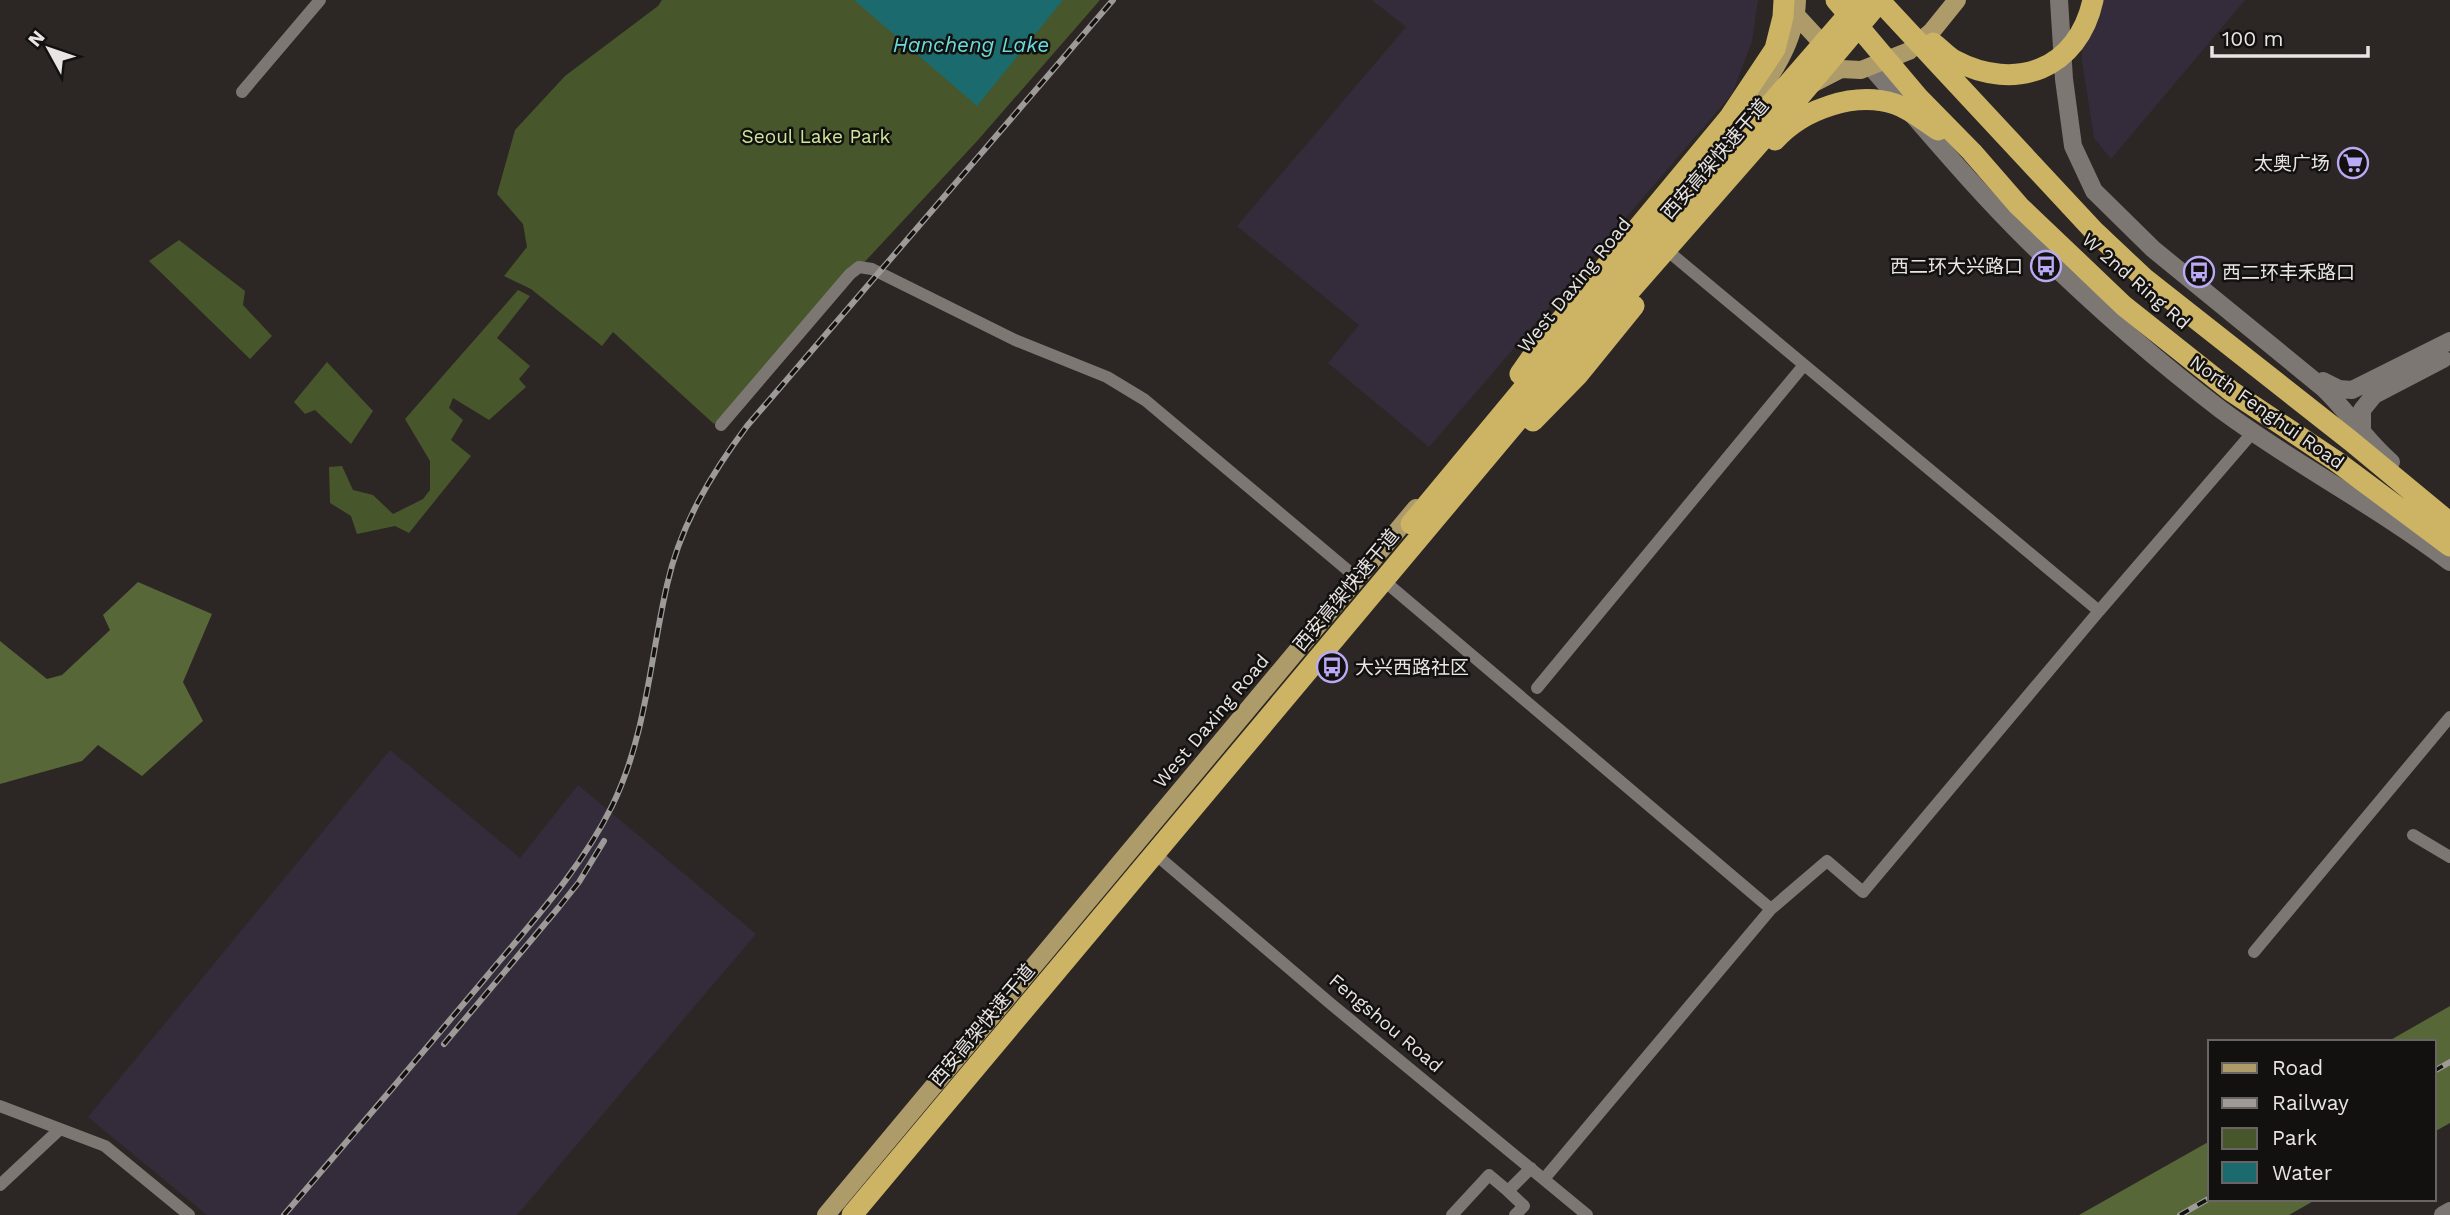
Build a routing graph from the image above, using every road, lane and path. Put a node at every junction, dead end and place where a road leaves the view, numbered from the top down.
1 (320, 0) edge
2 (1836, 0) edge
3 (1861, 0) edge
4 (1881, 0) edge
5 (1957, 0) edge
6 (2059, 0) edge
7 (2093, 0) edge
8 (1792, 4) edge
9 (1871, 67) junction
10 (242, 92) dead end
11 (2019, 206) junction
12 (1669, 252) junction
13 (2450, 341) edge
14 (2450, 355) edge
15 (1804, 365) junction
16 (2305, 372) junction
17 (721, 425) dead end
18 (2253, 432) junction
19 (2356, 436) junction
20 (2380, 453) joint
21 (1444, 495) junction
22 (2450, 511) edge
23 (2409, 515) junction
24 (2450, 523) edge
25 (2450, 546) edge
26 (2450, 555) edge
27 (2450, 562) edge
28 (1357, 578) junction
29 (1389, 585) junction
30 (2099, 611) junction
31 (1537, 688) dead end
32 (2450, 717) edge
33 (2413, 835) dead end
34 (2450, 857) edge
35 (1161, 859) junction
36 (1771, 909) junction
37 (2254, 952) dead end
38 (0, 1106) edge
39 (60, 1129) junction
40 (1531, 1168) junction
41 (1544, 1179) junction
42 (0, 1185) edge
43 (1508, 1191) junction
44 (2450, 1211) edge
45 (188, 1215) edge
46 (826, 1215) edge
47 (836, 1215) edge
48 (852, 1215) edge
49 (864, 1215) edge
50 (1452, 1215) edge
51 (1515, 1215) edge
52 (1587, 1215) edge
53 (2442, 1215) edge

1 - 10 street
2 - 11 highway, W 2nd Ring Rd
3 - 21 highway, 西安高架快速干道
4 - 7 highway
4 - 19 highway, W 2nd Ring Rd
4 - 21 highway, 西安高架快速干道
5 - 9 main road
6 - 16 main road, North Fenghui Road
8 - 9 main road
8 - 21 highway
8 - 28 main road, West Daxing Road
9 - 12 main road
9 - 18 main road, North Fenghui Road
11 - 21 highway
11 - 23 highway, W 2nd Ring Rd
12 - 15 street
12 - 29 main road
13 - 16 main road
14 - 19 main road
15 - 30 street
15 - 31 street
16 - 19 main road, North Fenghui Road
17 - 28 street
18 - 27 main road, North Fenghui Road
18 - 30 street
19 - 20 highway
19 - 24 highway, W 2nd Ring Rd
20 - 22 main road
21 - 47 highway, 西安高架快速干道
21 - 48 highway, 西安高架快速干道
23 - 25 highway, W 2nd Ring Rd
23 - 26 highway
28 - 46 main road, West Daxing Road
29 - 35 main road
29 - 36 street
30 - 36 street
32 - 37 street
33 - 34 street
35 - 40 street, Fengshou Road
35 - 49 main road
36 - 41 street
38 - 39 street
39 - 42 street
39 - 45 street
40 - 41 street, Fengshou Road
40 - 43 street
41 - 52 street, Fengshou Road
43 - 50 street
43 - 51 street
44 - 53 main road

